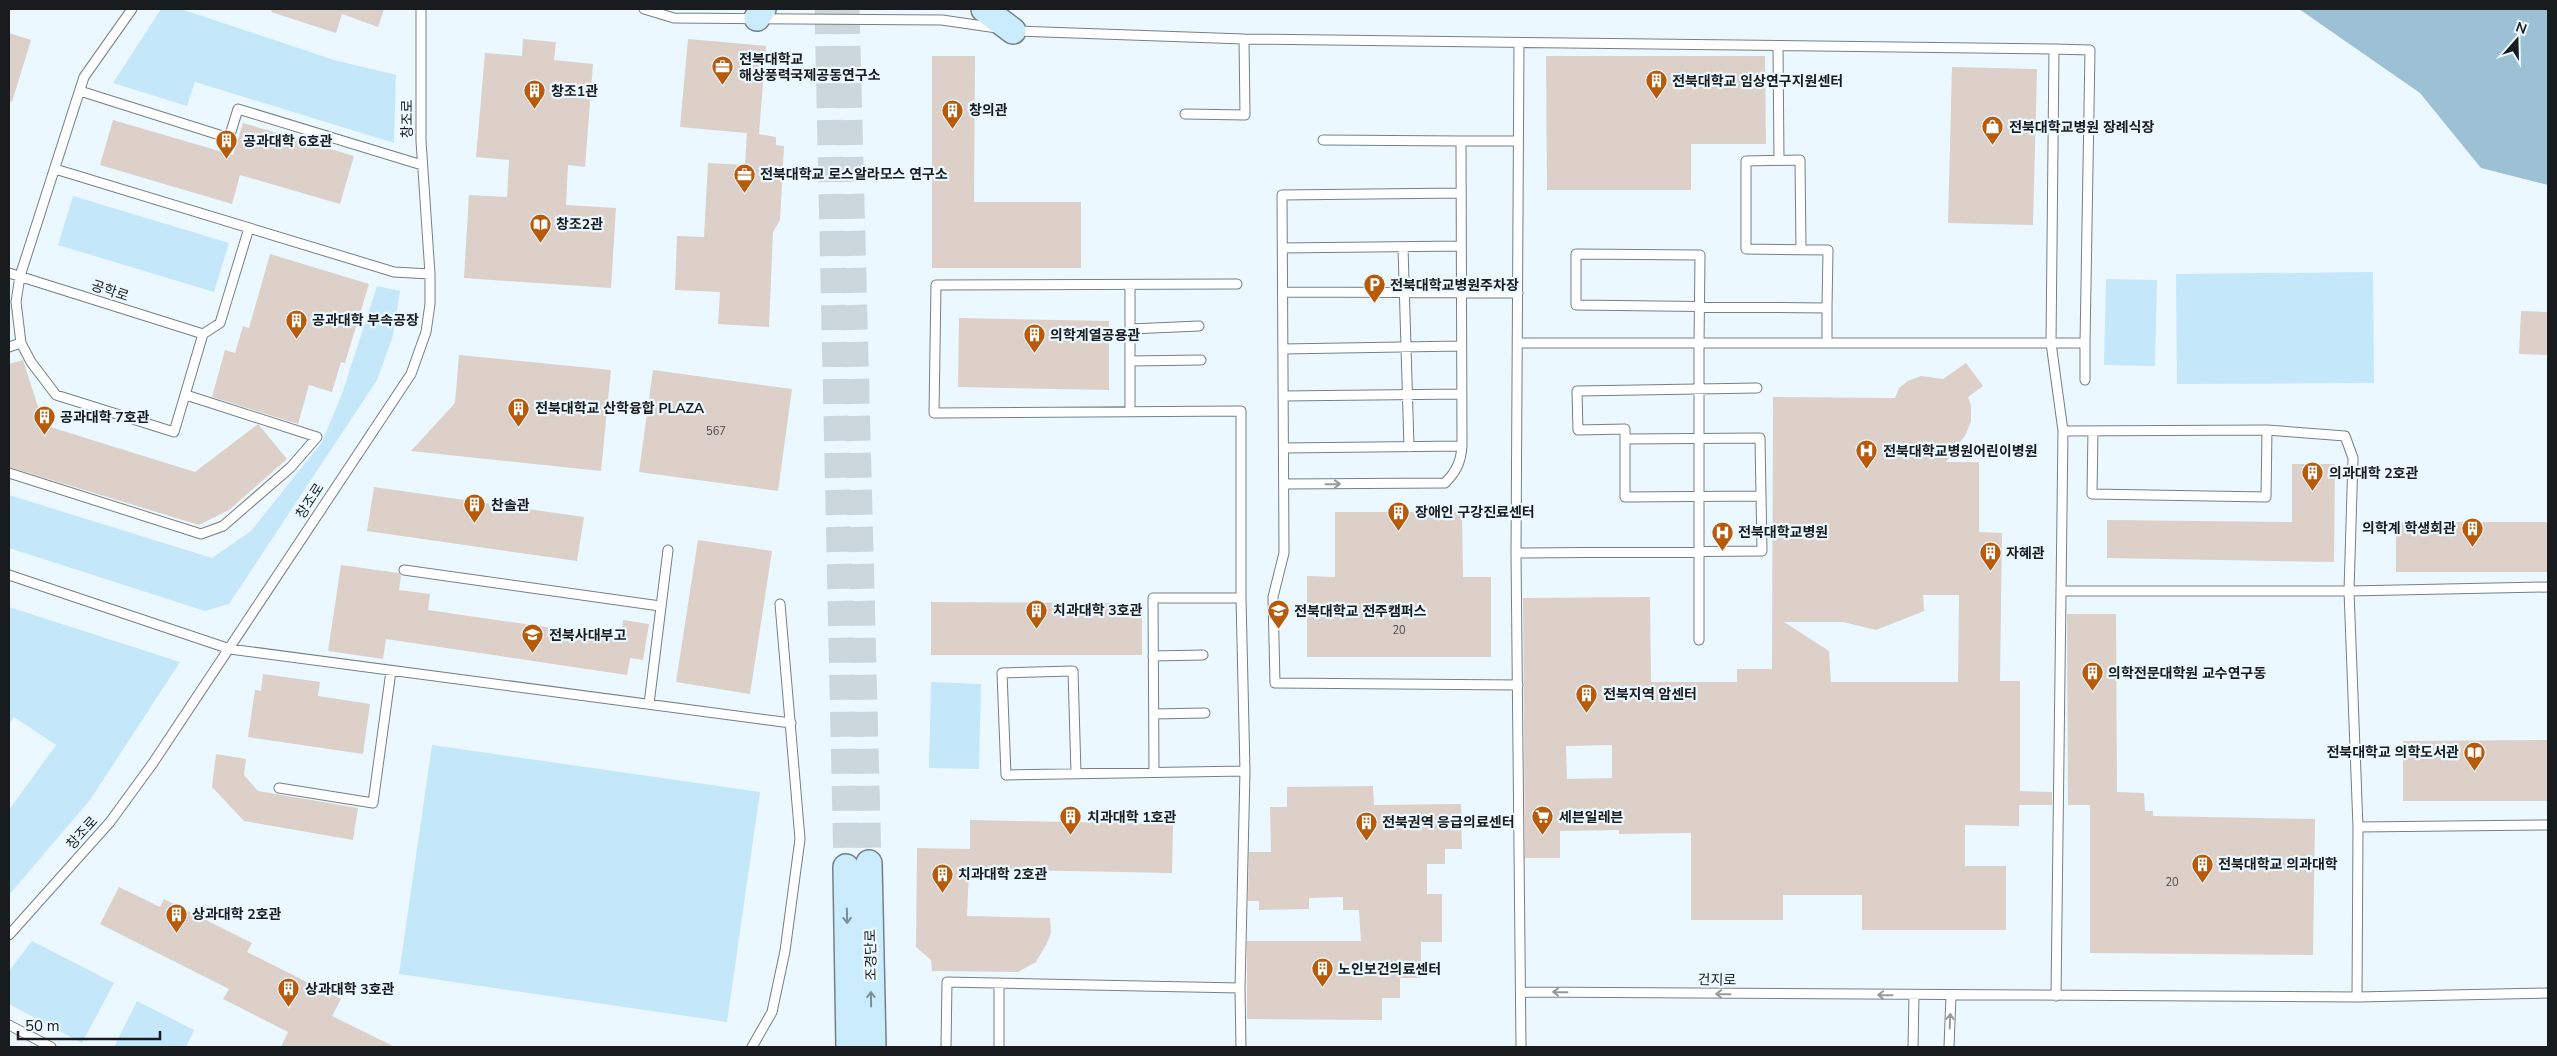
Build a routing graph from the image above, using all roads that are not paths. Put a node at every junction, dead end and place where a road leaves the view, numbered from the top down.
1 (132, 9) edge
2 (421, 9) edge
3 (644, 9) edge
4 (984, 9) edge
5 (829, 13) edge
6 (760, 14) edge
7 (1013, 31) junction
8 (1244, 39) junction
9 (1519, 43) junction
10 (1778, 47) junction
11 (2054, 49) junction
12 (80, 92) junction
13 (1184, 114) dead end
14 (1323, 140) dead end
15 (1461, 141) junction
16 (1518, 141) junction
17 (1779, 160) junction
18 (422, 165) junction
19 (55, 169) junction
20 (1461, 193) junction
21 (249, 228) junction
22 (1403, 246) junction
23 (1460, 246) junction
24 (1283, 248) junction
25 (1802, 249) junction
26 (9, 273) edge
27 (430, 274) junction
28 (20, 276) junction
29 (1237, 284) dead end
30 (1130, 285) junction
31 (1283, 292) junction
32 (1404, 292) junction
33 (1461, 292) junction
34 (1518, 293) junction
35 (1700, 306) junction
36 (1827, 308) junction
37 (1199, 326) dead end
38 (1130, 329) junction
39 (203, 334) junction
40 (1827, 342) junction
41 (21, 343) junction
42 (1518, 343) junction
43 (2051, 343) junction
44 (2085, 343) junction
45 (1699, 344) junction
46 (1461, 346) junction
47 (1406, 347) junction
48 (9, 348) edge
49 (1283, 349) junction
50 (1201, 360) dead end
51 (1130, 361) junction
52 (2085, 380) dead end
53 (1757, 388) dead end
54 (1699, 389) junction
55 (1462, 394) junction
56 (186, 395) junction
57 (1408, 395) junction
58 (1283, 396) junction
59 (1130, 411) junction
60 (2267, 430) junction
61 (2063, 431) junction
62 (2093, 431) junction
63 (1699, 438) junction
64 (1625, 439) junction
65 (1462, 446) junction
66 (1409, 447) junction
67 (1284, 448) junction
68 (9, 473) edge
69 (1284, 484) junction
70 (1699, 496) junction
71 (1761, 496) junction
72 (668, 550) dead end
73 (1699, 552) junction
74 (1516, 553) junction
75 (404, 570) dead end
76 (9, 576) edge
77 (2548, 587) edge
78 (2062, 591) junction
79 (2349, 591) junction
80 (1241, 598) junction
81 (780, 604) dead end
82 (660, 606) junction
83 (1699, 640) dead end
84 (230, 649) junction
85 (1203, 654) dead end
86 (1154, 656) junction
87 (391, 671) junction
88 (1518, 685) junction
89 (649, 704) junction
90 (1205, 713) dead end
91 (1154, 714) junction
92 (791, 723) junction
93 (1245, 770) junction
94 (1154, 772) junction
95 (1076, 773) junction
96 (279, 788) dead end
97 (2548, 825) edge
98 (2358, 827) junction
99 (9, 936) edge
100 (999, 983) junction
101 (1240, 988) junction
102 (1521, 992) junction
103 (2548, 993) edge
104 (1914, 996) junction
105 (1952, 996) junction
106 (2056, 996) junction
107 (2357, 997) junction
108 (9, 1025) edge
109 (51, 1047) edge
110 (752, 1047) edge
111 (849, 1047) edge
112 (872, 1047) edge
113 (946, 1047) edge
114 (999, 1047) edge
115 (1241, 1047) edge
116 (1521, 1047) edge
117 (1913, 1047) edge
118 (1950, 1047) edge

1 - 12 lane
2 - 18 lane, 창조로
3 - 6 lane
4 - 7 street
5 - 6 lane
5 - 7 lane
7 - 8 lane
8 - 9 lane
8 - 13 lane
9 - 10 lane
9 - 16 lane
10 - 11 lane
10 - 17 lane
11 - 43 lane
11 - 44 lane
12 - 18 lane
12 - 19 lane
14 - 15 lane
15 - 16 lane
15 - 20 lane
16 - 34 lane
17 - 25 lane
17 - 25 lane
18 - 27 lane, 창조로
19 - 21 lane
19 - 28 lane
20 - 23 lane
20 - 24 lane
21 - 27 lane
21 - 39 lane
22 - 23 lane
22 - 24 lane
22 - 32 lane
23 - 33 lane
24 - 31 lane
25 - 36 lane
26 - 28 lane, 공학로
27 - 84 lane, 창조로
28 - 39 lane, 공학로
28 - 41 lane
29 - 30 lane
30 - 38 lane
30 - 59 lane
31 - 32 lane
31 - 49 lane
32 - 33 lane
32 - 47 lane
33 - 34 lane
33 - 46 lane
34 - 42 lane
35 - 35 lane
35 - 36 lane
35 - 45 lane
36 - 40 lane
37 - 38 lane
38 - 51 lane
39 - 56 lane
40 - 43 lane
40 - 45 lane
41 - 48 lane
41 - 56 lane
42 - 45 lane
42 - 74 lane
43 - 44 lane
43 - 61 lane
44 - 52 lane
45 - 54 lane
46 - 47 lane
46 - 55 lane
47 - 49 lane
47 - 57 lane
49 - 58 lane
50 - 51 lane
51 - 59 lane
53 - 54 lane
54 - 63 lane
54 - 64 lane
55 - 57 lane
55 - 65 lane
56 - 68 lane
57 - 58 lane
57 - 66 lane
58 - 67 lane
59 - 80 lane
60 - 62 lane
60 - 62 lane
60 - 79 lane
61 - 62 lane
61 - 78 lane
63 - 64 lane
63 - 70 lane
63 - 71 lane
64 - 70 lane
65 - 66 lane
69 -> 65 lane
66 - 67 lane
67 - 69 lane
69 - 88 lane
70 - 71 lane
70 - 73 lane
71 - 73 lane
72 - 82 lane
73 - 74 lane
73 - 83 lane
74 - 88 lane
75 - 82 lane
76 - 84 lane
77 - 79 lane
78 - 79 lane
78 - 106 lane
79 - 98 lane
80 - 86 lane
80 - 93 lane
81 - 92 lane
82 - 89 lane
84 - 87 lane
84 - 99 lane, 창조로
85 - 86 lane
86 - 91 lane
87 - 89 lane
87 - 96 lane
88 - 102 lane
89 - 92 lane
90 - 91 lane
91 - 94 lane
92 - 110 lane
93 - 94 lane
93 - 101 lane
94 - 95 lane
95 - 95 lane
97 - 98 lane
98 - 107 lane
100 - 101 lane
100 - 113 lane
100 - 114 lane
101 - 115 lane
104 -> 102 lane, 건지로
102 - 116 lane
103 - 107 lane, 건지로
104 - 105 lane, 건지로
104 - 117 lane
105 - 106 lane, 건지로
118 -> 105 lane
106 - 107 lane, 건지로
108 - 109 lane
112 -> 111 street, 조경단로

